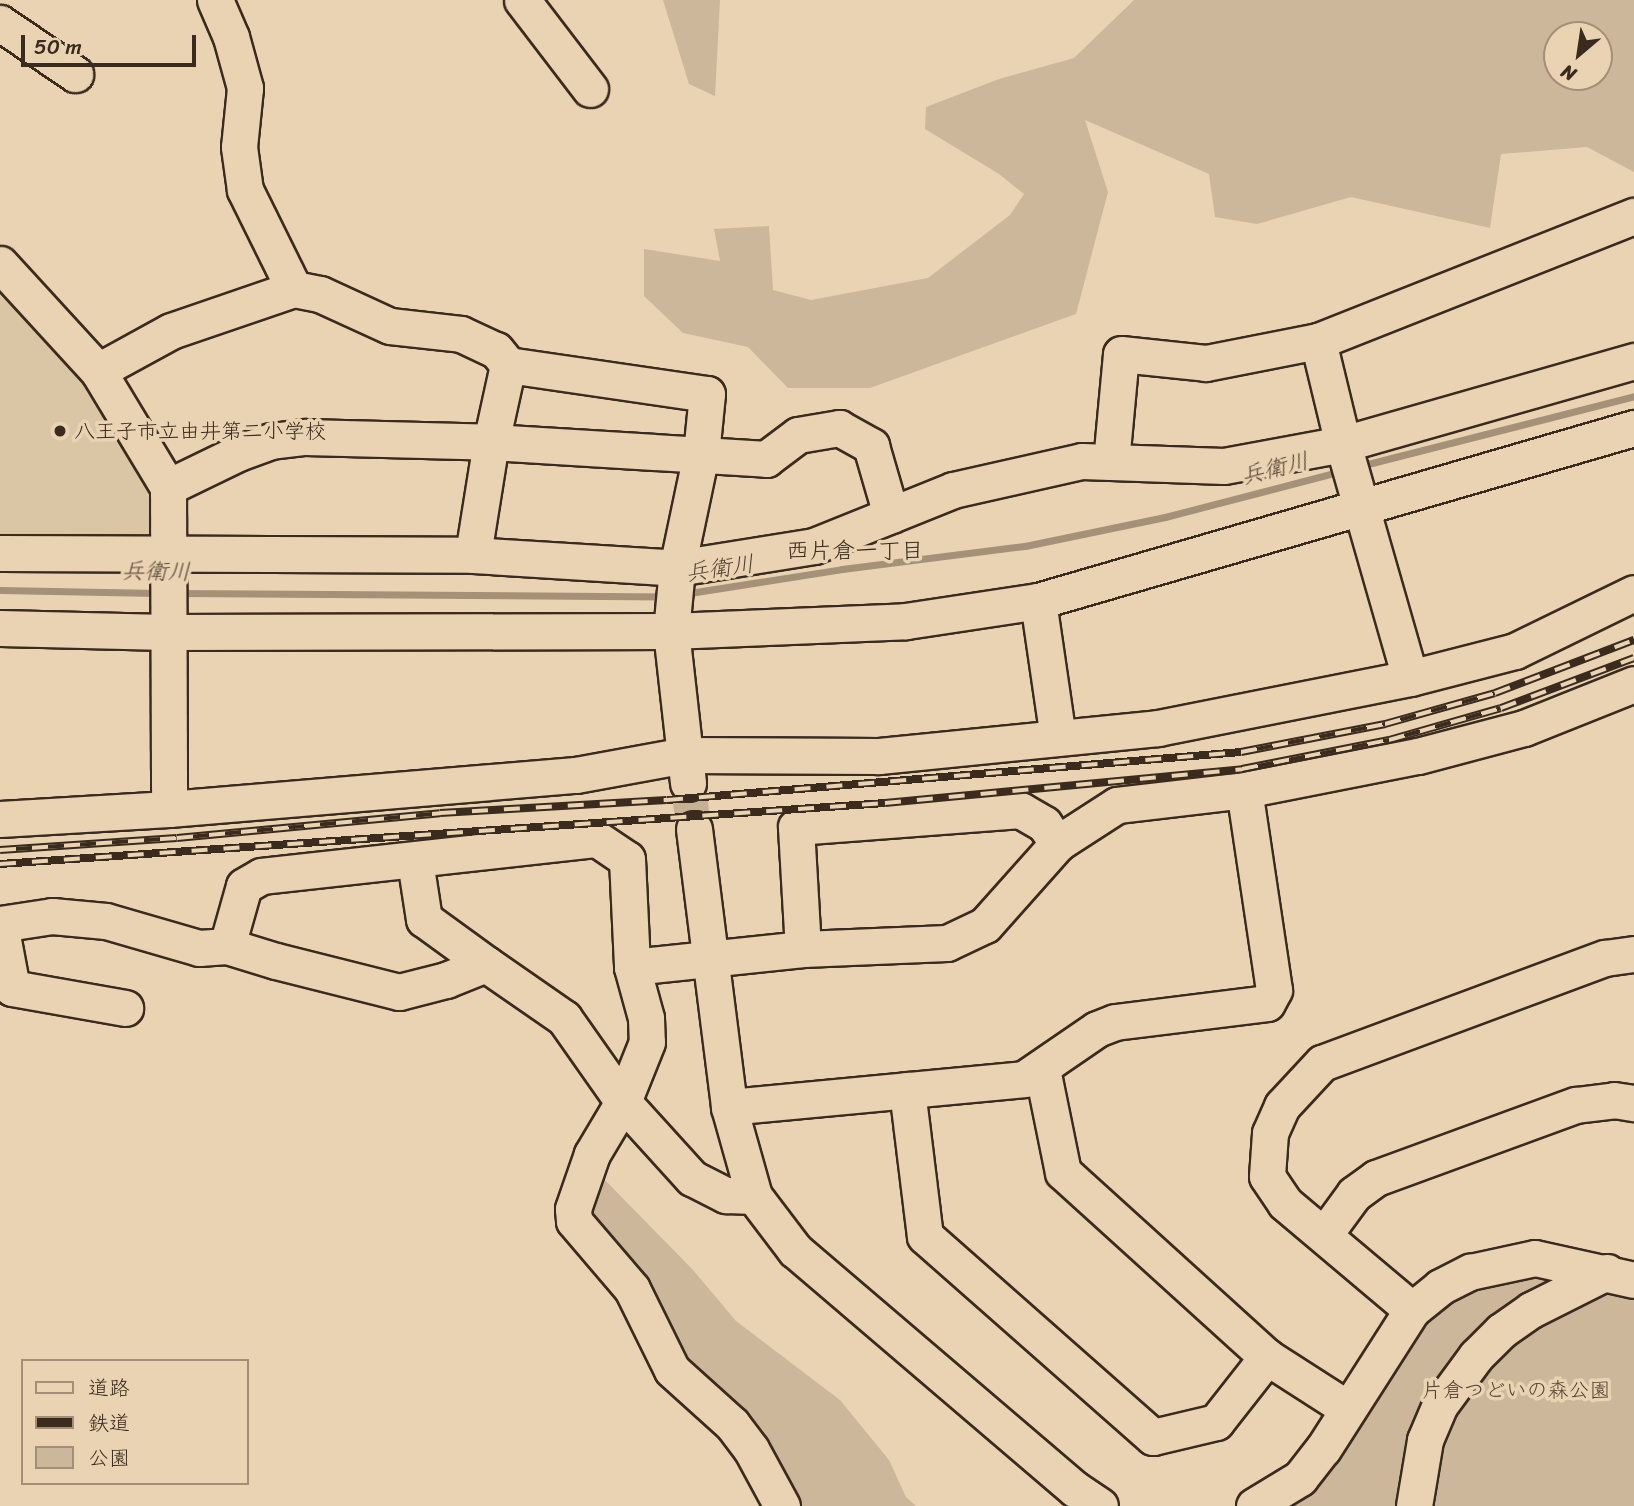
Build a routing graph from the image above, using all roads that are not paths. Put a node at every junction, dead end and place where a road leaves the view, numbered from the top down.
1 (215, 0) edge
2 (522, 0) edge
3 (0, 23) edge
4 (75, 74) dead end
5 (590, 89) dead end
6 (1634, 216) edge
7 (0, 264) edge
8 (294, 289) junction
9 (1318, 341) junction
10 (1634, 361) edge
11 (508, 366) junction
12 (99, 371) junction
13 (1634, 428) edge
14 (491, 442) junction
15 (1344, 448) junction
16 (701, 454) junction
17 (1111, 462) junction
18 (169, 486) junction
19 (1361, 502) junction
20 (891, 515) junction
21 (0, 553) edge
22 (167, 554) junction
23 (473, 555) junction
24 (1634, 593) edge
25 (675, 596) junction
26 (1038, 601) junction
27 (0, 628) edge
28 (166, 632) junction
29 (1410, 678) junction
30 (1634, 684) edge
31 (1058, 738) junction
32 (687, 769) junction
33 (1244, 790) junction
34 (169, 809) junction
35 (0, 819) edge
36 (694, 830) tunnel mouth
37 (1058, 843) junction
38 (415, 861) junction
39 (0, 924) edge
40 (227, 946) junction
41 (803, 949) junction
42 (1634, 954) edge
43 (711, 961) junction
44 (486, 964) junction
45 (632, 967) junction
46 (125, 1008) dead end
47 (1042, 1069) junction
48 (907, 1090) junction
49 (623, 1102) junction
50 (1634, 1103) edge
51 (729, 1107) junction
52 (754, 1196) junction
53 (1324, 1235) junction
54 (1621, 1276) edge
55 (1412, 1310) junction
56 (1268, 1357) junction
57 (1348, 1409) junction
58 (782, 1506) edge
59 (1100, 1506) edge
60 (1254, 1506) edge
61 (1414, 1506) edge

1 - 8 street
2 - 5 street
3 - 4 street
6 - 9 street
7 - 12 street
8 - 11 street
8 - 12 street
9 - 15 street
9 - 17 street
10 - 15 street
11 - 14 street
11 - 16 street
12 - 18 street
13 - 19 street
14 - 16 street
14 - 18 street
14 - 23 street
15 - 17 street
15 - 19 street
16 - 20 street
16 - 25 street
17 - 20 street
18 - 22 street
19 - 26 street
19 - 29 street
20 - 25 street
21 - 22 street
22 - 23 street
22 - 28 street
23 - 25 street
24 - 29 street
25 - 26 street
25 - 28 street
25 - 32 street
26 - 31 street
27 - 28 street
28 - 34 street
29 - 31 street
30 - 33 street
31 - 32 street
32 - 34 street
33 - 37 street
33 - 47 street
34 - 35 street
36 - 43 street
37 - 41 street
37 - 41 street
38 - 40 street
38 - 44 street
38 - 45 street
39 - 40 street
39 - 46 street
40 - 44 street
41 - 43 street
42 - 53 street
43 - 45 street
43 - 51 street
44 - 49 street
45 - 49 street
47 - 48 street
47 - 56 street
48 - 51 street
48 - 56 street
49 - 52 street
49 - 58 street
50 - 53 street
51 - 52 street
52 - 59 street
53 - 55 street
54 - 55 street
54 - 61 street
55 - 57 street
56 - 57 street
57 - 60 street

